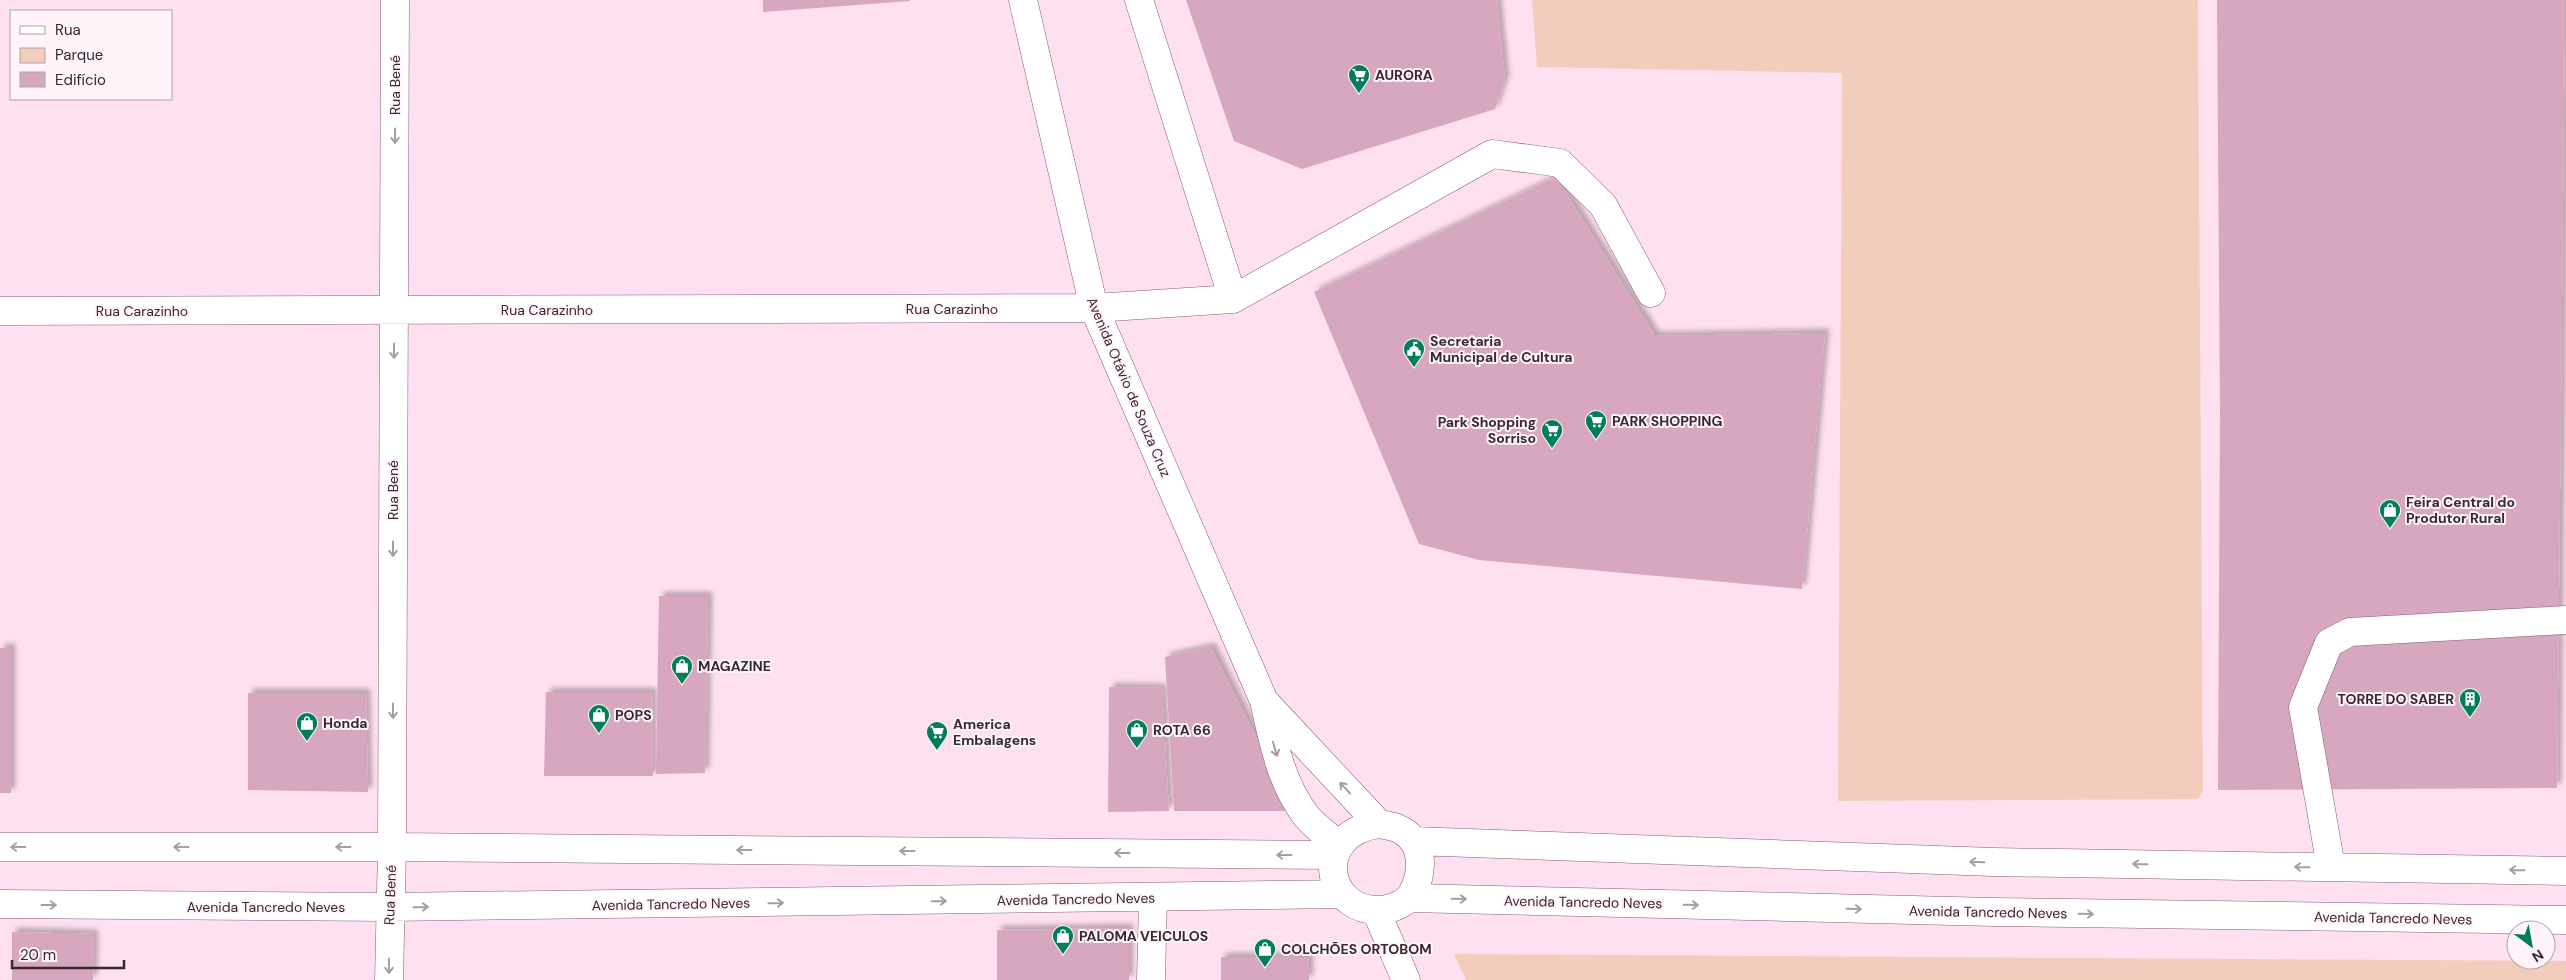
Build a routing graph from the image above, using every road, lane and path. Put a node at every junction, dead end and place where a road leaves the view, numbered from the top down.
1 (396, 0) edge
2 (1023, 0) edge
3 (1139, 0) edge
4 (1651, 293) dead end
5 (1233, 299) junction
6 (1094, 308) junction
7 (394, 310) junction
8 (0, 312) edge
9 (2566, 620) edge
10 (1264, 701) junction
11 (1379, 824) junction
12 (1413, 841) junction
13 (0, 847) edge
14 (392, 847) junction
15 (1336, 850) junction
16 (2330, 867) junction
17 (2566, 871) edge
18 (1341, 894) junction
19 (1153, 898) junction
20 (1410, 898) junction
21 (0, 904) edge
22 (389, 908) junction
23 (1376, 911) junction
24 (2566, 920) edge
25 (389, 980) edge
26 (1151, 980) edge
27 (1406, 980) edge

1 -> 7 street, Rua Bené
2 - 6 street, Avenida Otávio de Souza Cruz
3 - 5 street
4 - 5 street
5 - 6 street, Rua Carazinho
6 - 7 street, Rua Carazinho
6 - 10 street, Avenida Otávio de Souza Cruz
7 - 8 street, Rua Carazinho
7 -> 14 street, Rua Bené
9 - 16 street
11 -> 10 street, Avenida Otávio de Souza Cruz
10 -> 15 street, Avenida Otávio de Souza Cruz
11 - 12 street
11 - 15 street
16 -> 12 street
12 - 20 street
14 -> 13 street
15 -> 14 street
14 - 22 street, Rua Bené
15 - 18 street
17 -> 16 street
18 - 19 street, Avenida Tancredo Neves
18 - 23 street
22 -> 19 street, Avenida Tancredo Neves
19 - 26 street
20 - 23 street
20 -> 24 street, Avenida Tancredo Neves
21 -> 22 street, Avenida Tancredo Neves
22 -> 25 street, Rua Bené
23 - 27 street

